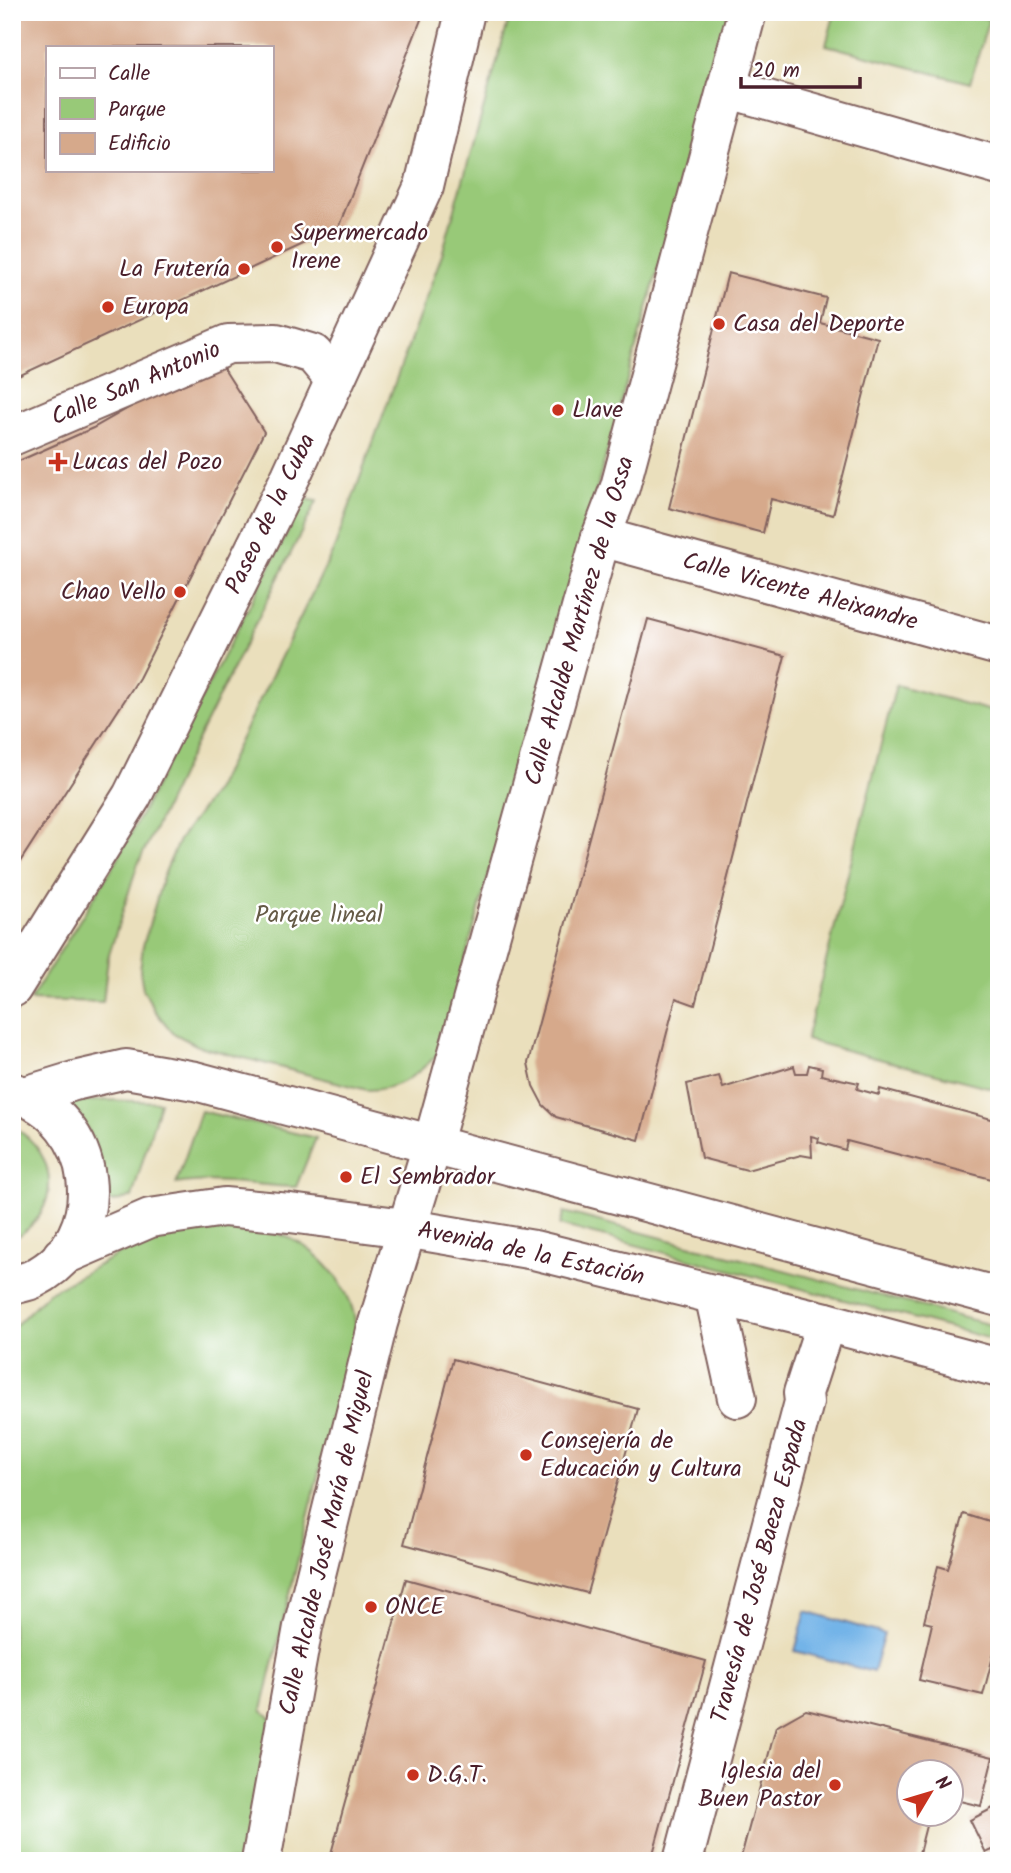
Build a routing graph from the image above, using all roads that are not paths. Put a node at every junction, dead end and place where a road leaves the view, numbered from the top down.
1 (465, 12) edge
2 (747, 12) edge
3 (726, 88) junction
4 (999, 166) edge
5 (334, 379) junction
6 (12, 436) edge
7 (601, 537) junction
8 (999, 646) edge
9 (12, 988) edge
10 (19, 1094) edge
11 (432, 1146) junction
12 (405, 1228) junction
13 (30, 1279) edge
14 (714, 1294) junction
15 (999, 1297) edge
16 (825, 1322) junction
17 (999, 1368) edge
18 (737, 1398) dead end
19 (261, 1861) edge
20 (683, 1861) edge

1 - 5 main road, Paseo de la Cuba
2 - 3 main road, Calle Alcalde Martínez de la Ossa
3 - 4 main road
3 - 7 main road, Calle Alcalde Martínez de la Ossa
5 - 6 main road, Calle San Antonio
5 - 9 main road, Paseo de la Cuba
7 - 8 main road, Calle Vicente Aleixandre
7 - 11 main road, Calle Alcalde Martínez de la Ossa
10 - 11 main road
10 - 13 main road
11 - 12 main road, Calle Alcalde Martínez de la Ossa
11 - 15 main road
12 - 13 main road, Avenida de la Estación
12 - 14 main road, Avenida de la Estación
12 - 19 main road, Calle Alcalde José María de Miguel
14 - 16 main road, Avenida de la Estación
14 - 18 main road
16 - 17 main road, Avenida de la Estación
16 - 20 main road, Travesía de José Baeza Espada

